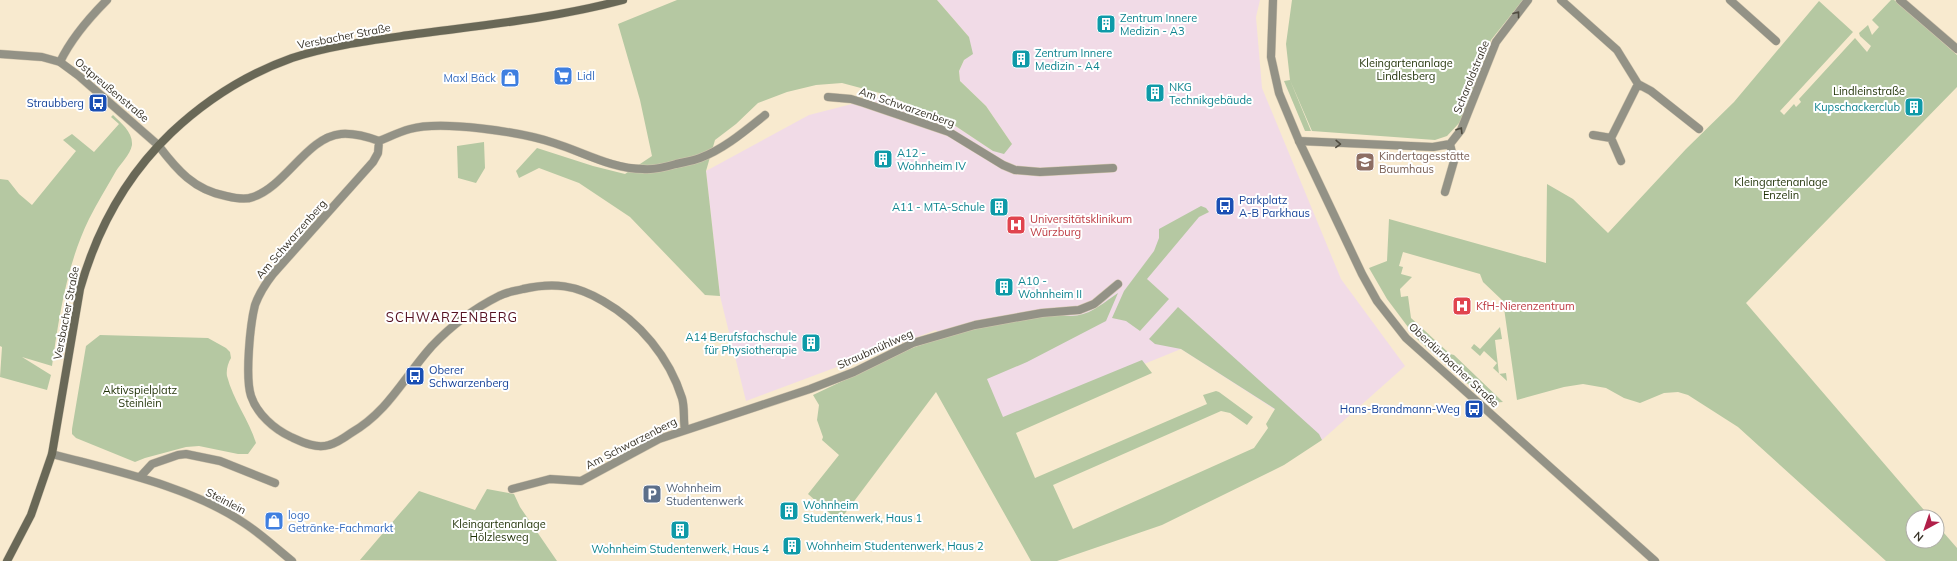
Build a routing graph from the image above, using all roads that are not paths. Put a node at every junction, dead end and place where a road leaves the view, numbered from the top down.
1 (107, 0) edge
2 (623, 0) edge
3 (1273, 0) edge
4 (1528, 0) edge
5 (1561, 0) edge
6 (1730, 0) edge
7 (1900, 0) edge
8 (1776, 41) dead end
9 (1957, 49) edge
10 (0, 54) edge
11 (60, 62) junction
12 (1638, 84) junction
13 (828, 97) dead end
14 (765, 115) dead end
15 (1699, 129) dead end
16 (1593, 135) dead end
17 (1611, 138) junction
18 (379, 141) junction
19 (1299, 141) junction
20 (1450, 144) junction
21 (158, 145) junction
22 (1621, 160) dead end
23 (1113, 168) dead end
24 (1445, 192) dead end
25 (1118, 284) dead end
26 (685, 430) junction
27 (52, 454) junction
28 (140, 477) junction
29 (275, 483) dead end
30 (512, 489) dead end
31 (7, 561) edge
32 (292, 561) edge
33 (1655, 561) edge

1 - 11 street
2 - 21 main road, Versbacher Straße
3 - 19 street, Oberdürrbacher Straße
20 -> 4 street, Scharoldstraße
5 - 12 street
6 - 8 street
7 - 9 street
10 - 11 street, Ostpreußenstraße
11 - 21 street, Ostpreußenstraße
12 - 15 street
12 - 17 street
13 - 23 street, Am Schwarzenberg
14 - 18 street
16 - 17 street
17 - 22 street
18 - 21 street
18 - 26 street, Am Schwarzenberg
19 -> 20 street
19 - 33 street, Oberdürrbacher Straße
20 - 24 street
21 - 27 main road, Versbacher Straße
25 - 26 street, Straubmühlweg
26 - 30 street, Am Schwarzenberg
27 - 28 street, Steinlein
27 - 31 main road, Versbacher Straße
28 - 29 street
28 - 32 street, Steinlein

